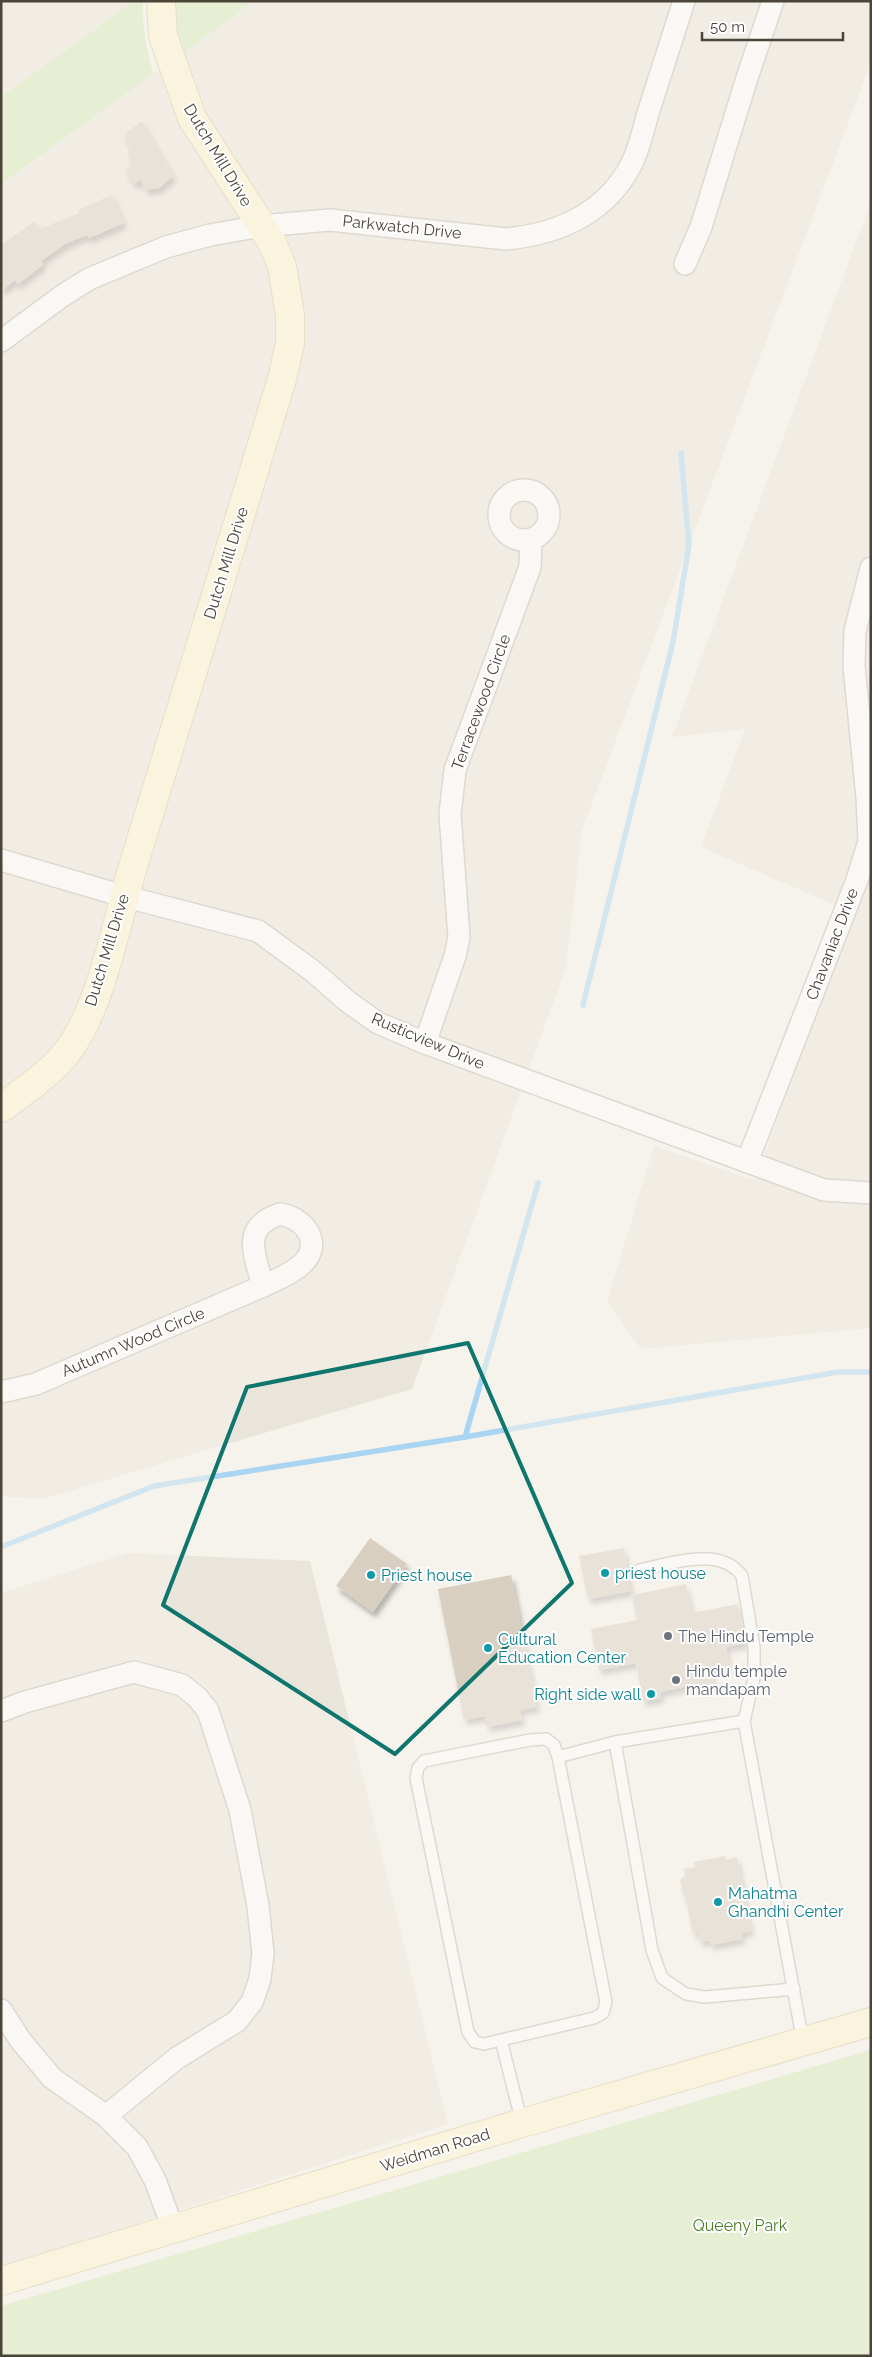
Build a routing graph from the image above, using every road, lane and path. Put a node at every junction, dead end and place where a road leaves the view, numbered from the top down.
1 (161, 1) edge
2 (684, 1) edge
3 (773, 1) edge
4 (261, 226) junction
5 (685, 264) dead end
6 (1, 341) edge
7 (531, 540) dead end
8 (871, 568) edge
9 (1, 860) edge
10 (864, 883) edge
11 (124, 896) junction
12 (424, 1043) junction
13 (1, 1108) edge
14 (748, 1162) junction
15 (871, 1192) edge
16 (262, 1286) dead end
17 (1, 1392) edge
18 (639, 1570) dead end
19 (1, 1711) edge
20 (744, 1722) junction
21 (615, 1742) junction
22 (558, 1757) junction
23 (794, 1989) junction
24 (1, 2010) edge
25 (871, 2022) edge
26 (501, 2040) junction
27 (803, 2042) junction
28 (106, 2116) junction
29 (522, 2123) junction
30 (173, 2229) junction
31 (1, 2281) edge

1 - 4 street, Dutch Mill Drive
2 - 4 street, Parkwatch Drive
3 - 5 street
4 - 6 street, Parkwatch Drive
4 - 11 street, Dutch Mill Drive
7 - 12 street, Terracewood Circle
8 - 10 street, Chavaniac Drive
9 - 11 street, Rusticview Drive
10 - 14 street, Chavaniac Drive
11 - 12 street, Rusticview Drive
11 - 13 street, Dutch Mill Drive
12 - 14 street, Rusticview Drive
14 - 15 street, Rusticview Drive
16 - 17 street, Autumn Wood Circle
18 - 20 lane
19 - 28 street
20 - 21 lane
20 - 23 lane
21 - 22 lane
21 - 23 lane
22 - 26 lane
22 - 26 lane
23 - 27 lane
24 - 28 street
25 - 27 street, Weidman Road
26 - 29 lane
27 - 29 street, Weidman Road
28 - 30 street
29 - 30 street, Weidman Road
30 - 31 street, Weidman Road

